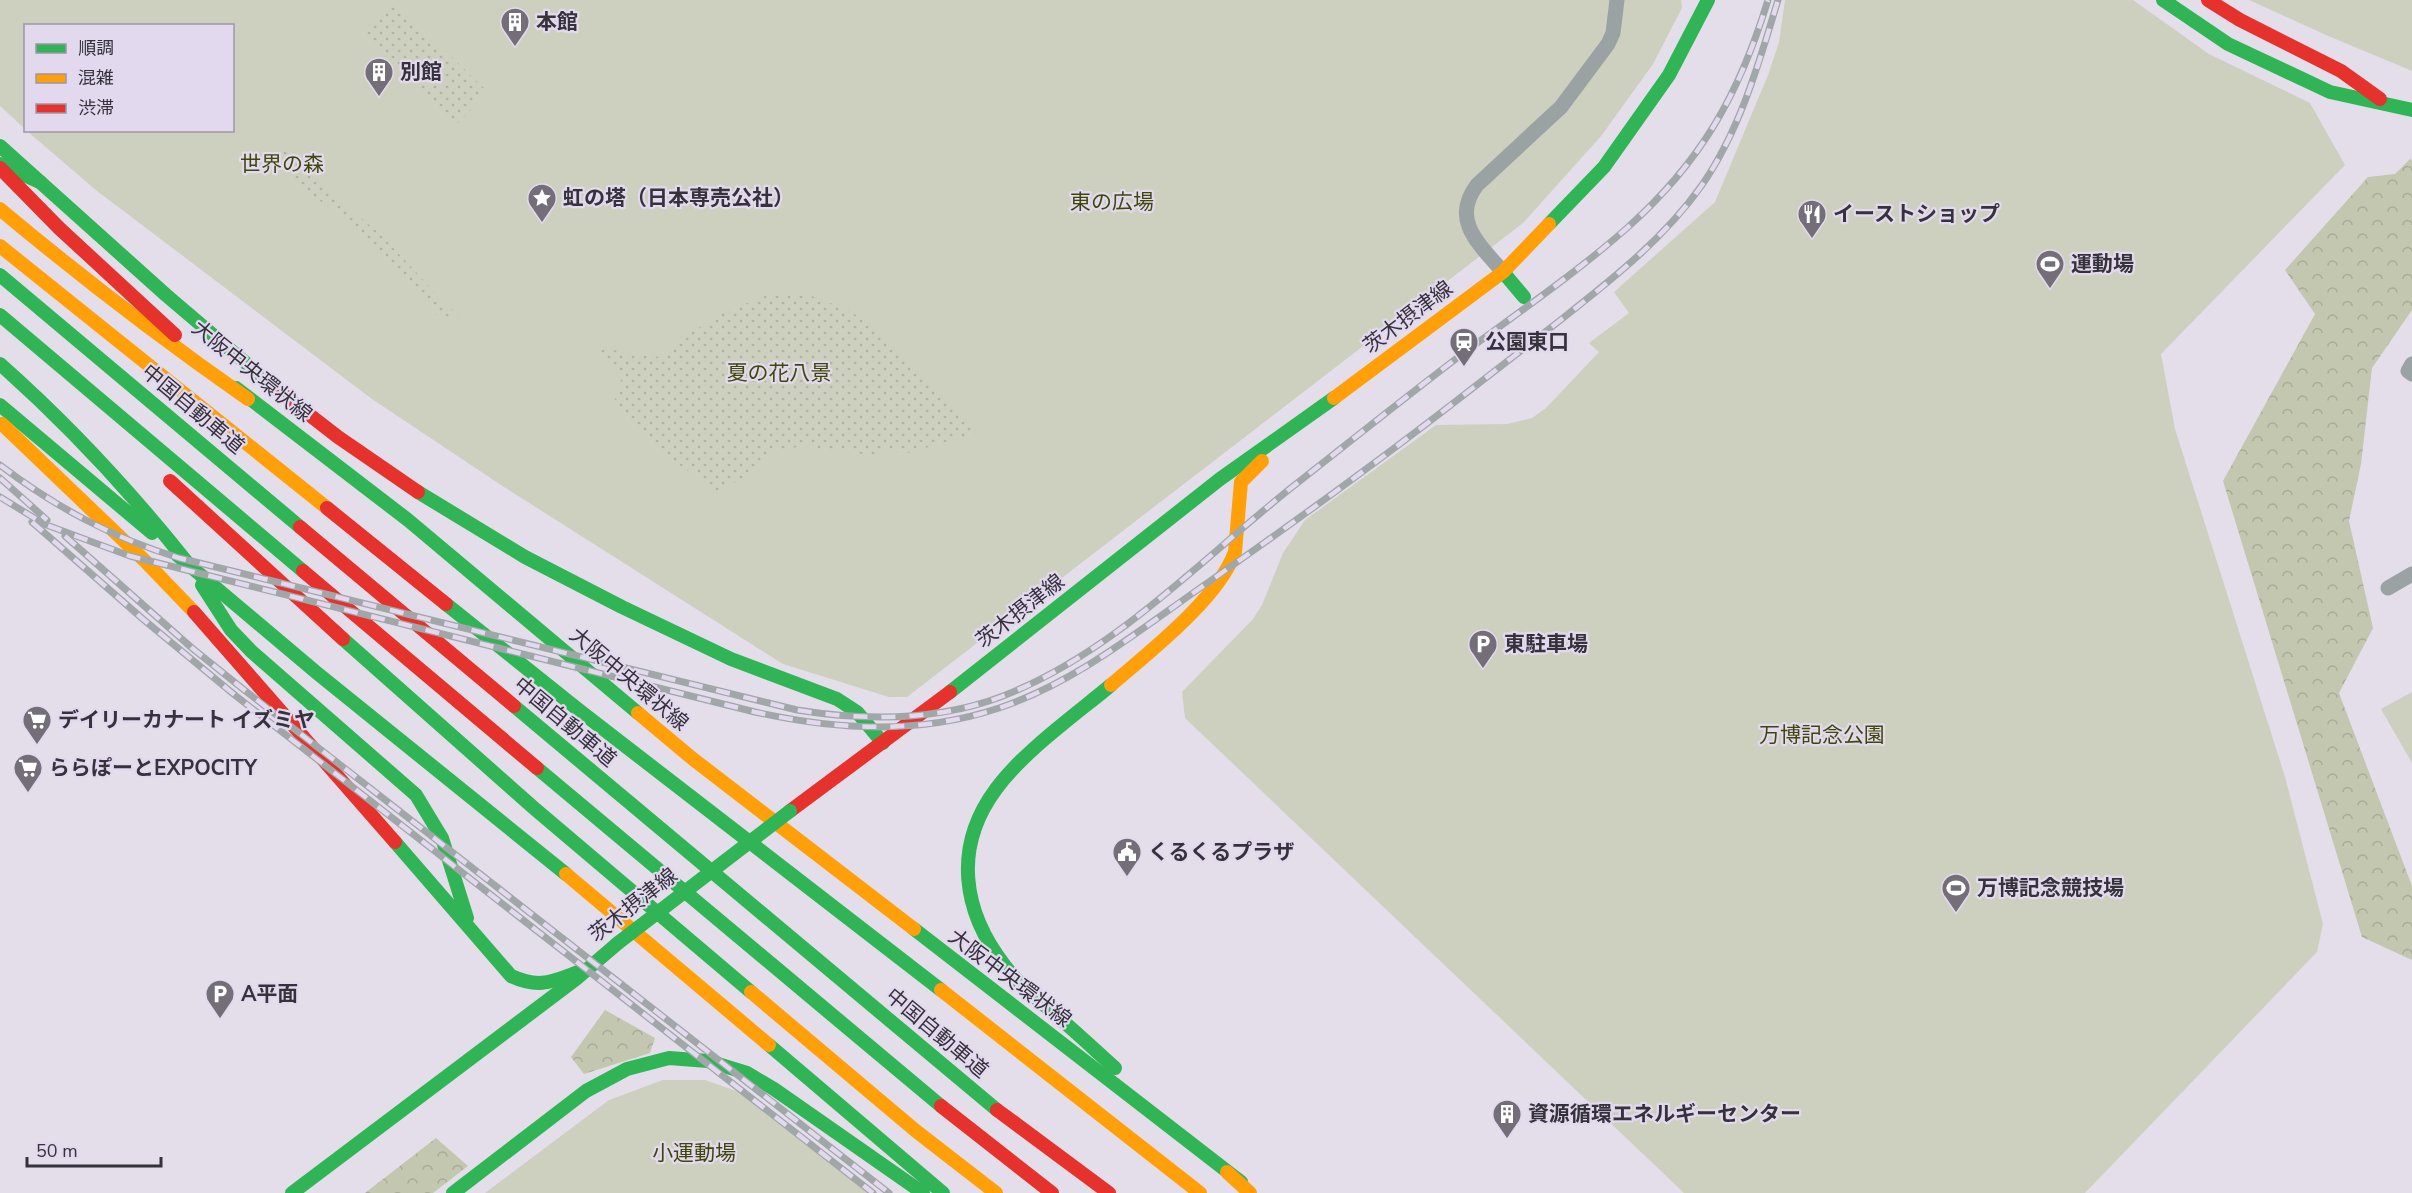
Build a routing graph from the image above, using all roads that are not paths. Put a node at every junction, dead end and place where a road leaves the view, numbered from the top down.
1 (1617, 0) edge
2 (1708, 0) edge
3 (2163, 0) edge
4 (2208, 0) edge
5 (2388, 104) junction
6 (2412, 110) edge
7 (0, 146) edge
8 (0, 166) edge
9 (40, 182) junction
10 (0, 209) edge
11 (0, 246) edge
12 (1503, 272) junction
13 (0, 275) edge
14 (1524, 297) dead end
15 (0, 315) edge
16 (0, 364) edge
17 (2412, 364) edge
18 (2412, 374) edge
19 (249, 399) junction
20 (0, 405) edge
21 (0, 421) edge
22 (1297, 426) junction
23 (156, 468) dead end
24 (190, 566) junction
25 (2412, 574) edge
26 (2388, 588) dead end
27 (883, 743) junction
28 (477, 939) junction
29 (584, 970) junction
30 (1170, 1127) junction
31 (1227, 1172) junction
32 (292, 1193) edge
33 (453, 1193) edge
34 (923, 1193) edge
35 (944, 1193) edge
36 (996, 1193) edge
37 (1052, 1193) edge
38 (1108, 1193) edge
39 (1200, 1193) edge
40 (1250, 1193) edge
41 (1255, 1193) edge

1 - 12 street
2 - 12 main road, 茨木摂津線
3 - 5 main road
4 - 5 main road
5 - 6 main road
7 - 9 main road
8 - 9 main road
8 - 19 main road, 大阪中央環状線
9 - 27 main road
10 - 19 main road
11 - 39 main road
12 - 14 main road
12 - 22 main road, 茨木摂津線
13 - 38 main road, 中国自動車道
15 - 37 main road
16 - 24 main road
17 - 18 street
19 - 30 main road, 大阪中央環状線
20 - 24 main road
21 - 28 main road
22 - 27 main road, 茨木摂津線
22 - 30 main road
23 - 36 main road
24 - 28 main road
24 - 35 main road
25 - 26 street
27 - 29 main road, 茨木摂津線, bridge
28 - 29 main road
29 - 32 main road, 茨木摂津線
30 - 31 main road, 大阪中央環状線
31 - 40 main road
31 - 41 main road, 大阪中央環状線
33 - 34 main road

